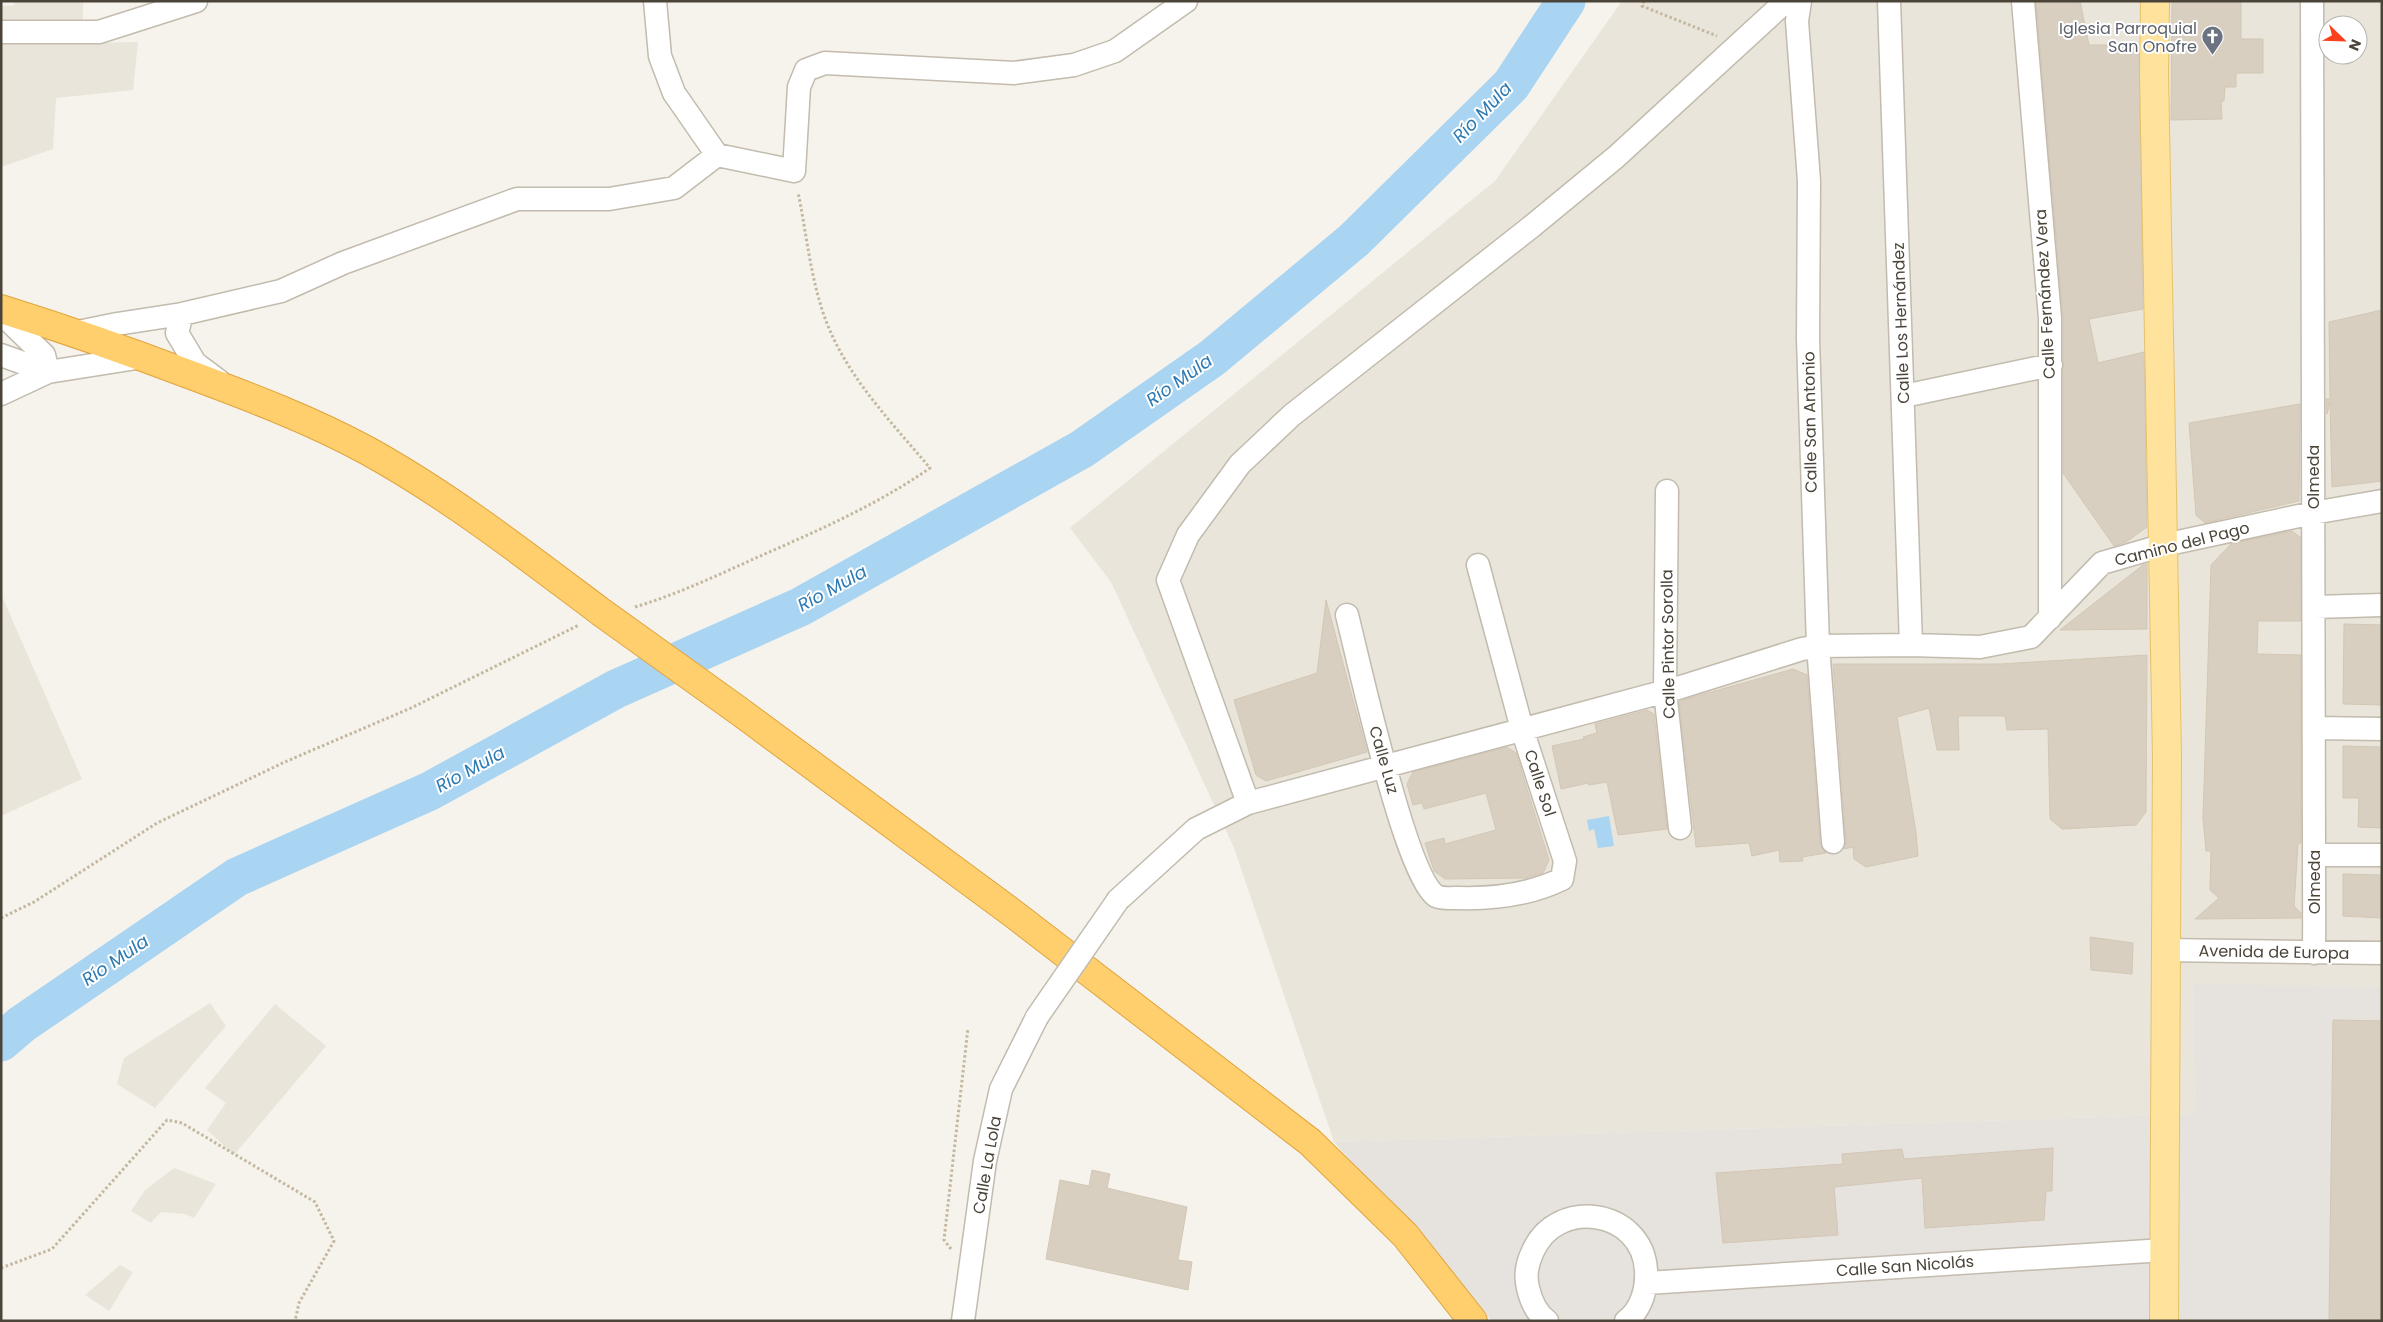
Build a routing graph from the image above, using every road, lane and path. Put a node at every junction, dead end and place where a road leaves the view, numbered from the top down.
1 (196, 1) edge
2 (655, 1) edge
3 (1186, 1) edge
4 (1644, 1) edge
5 (1786, 1) edge
6 (1800, 1) edge
7 (1889, 1) edge
8 (2023, 1) edge
9 (2155, 1) edge
10 (2312, 1) edge
11 (1, 32) edge
12 (1738, 44) junction
13 (717, 155) junction
14 (1, 308) edge
15 (1, 313) edge
16 (182, 314) junction
17 (78, 332) junction
18 (1, 355) edge
19 (144, 357) junction
20 (2050, 365) junction
21 (48, 372) junction
22 (232, 390) junction
23 (1, 394) edge
24 (1904, 396) junction
25 (1667, 491) dead end
26 (2382, 501) edge
27 (2313, 513) junction
28 (2164, 545) junction
29 (1478, 565) dead end
30 (2382, 605) edge
31 (2315, 606) junction
32 (1347, 615) dead end
33 (2050, 618) junction
34 (1911, 645) junction
35 (1810, 648) junction
36 (1665, 691) junction
37 (2315, 728) junction
38 (1522, 729) junction
39 (2382, 729) edge
40 (1385, 766) junction
41 (1248, 803) junction
42 (1680, 828) dead end
43 (1833, 842) dead end
44 (2314, 855) junction
45 (2382, 855) edge
46 (1438, 898) joint
47 (2165, 950) junction
48 (2314, 953) junction
49 (2382, 953) edge
50 (968, 1028) dead end
51 (2164, 1250) junction
52 (1, 1268) edge
53 (969, 1274) junction
54 (1647, 1283) junction
55 (295, 1321) edge
56 (963, 1321) edge
57 (1474, 1321) edge
58 (1547, 1321) edge
59 (1626, 1321) edge
60 (2164, 1321) edge

1 - 11 street
2 - 13 street
3 - 13 street
4 - 12 path
5 - 12 street
6 - 35 street, Calle San Antonio
7 - 24 street, Calle Los Hernández
8 - 20 street, Calle Fernández Vera
9 - 28 main road
10 - 27 street, Olmeda
12 - 41 street
13 - 16 street
14 - 17 highway
15 - 21 street
16 - 17 street
16 - 22 street
17 - 19 highway
18 - 21 street
19 - 21 street
19 - 22 highway
20 - 24 street
20 - 33 street, Calle Fernández Vera
21 - 23 street
22 - 57 highway, bridge
24 - 34 street, Calle Los Hernández
25 - 36 street, Calle Pintor Sorolla
26 - 27 street, Camino del Pago
27 - 28 street, Camino del Pago
27 - 31 street, Olmeda
28 - 33 street, Camino del Pago
28 - 47 main road
29 - 38 street, Calle Sol
30 - 31 street
31 - 37 street, Olmeda
32 - 40 street, Calle Luz
33 - 34 street, Camino del Pago
34 - 35 street, Camino del Pago
35 - 36 street, Camino del Pago
35 - 43 street, Calle San Antonio
36 - 38 street, Camino del Pago
36 - 42 street, Calle Pintor Sorolla
37 - 39 street
37 - 44 street, Olmeda
38 - 40 street, Camino del Pago
38 - 46 street, Calle Sol
40 - 41 street, Calle La Lola
40 - 46 street, Calle Luz
41 - 53 street, Calle La Lola, bridge
44 - 45 street
44 - 48 street, Olmeda
47 - 48 street, Avenida de Europa
47 - 51 main road
48 - 49 street, Avenida de Europa
50 - 53 path
51 - 54 street, Calle San Nicolás
51 - 60 main road
52 - 55 path
53 - 56 street, Calle La Lola
54 - 58 street
54 - 59 street

